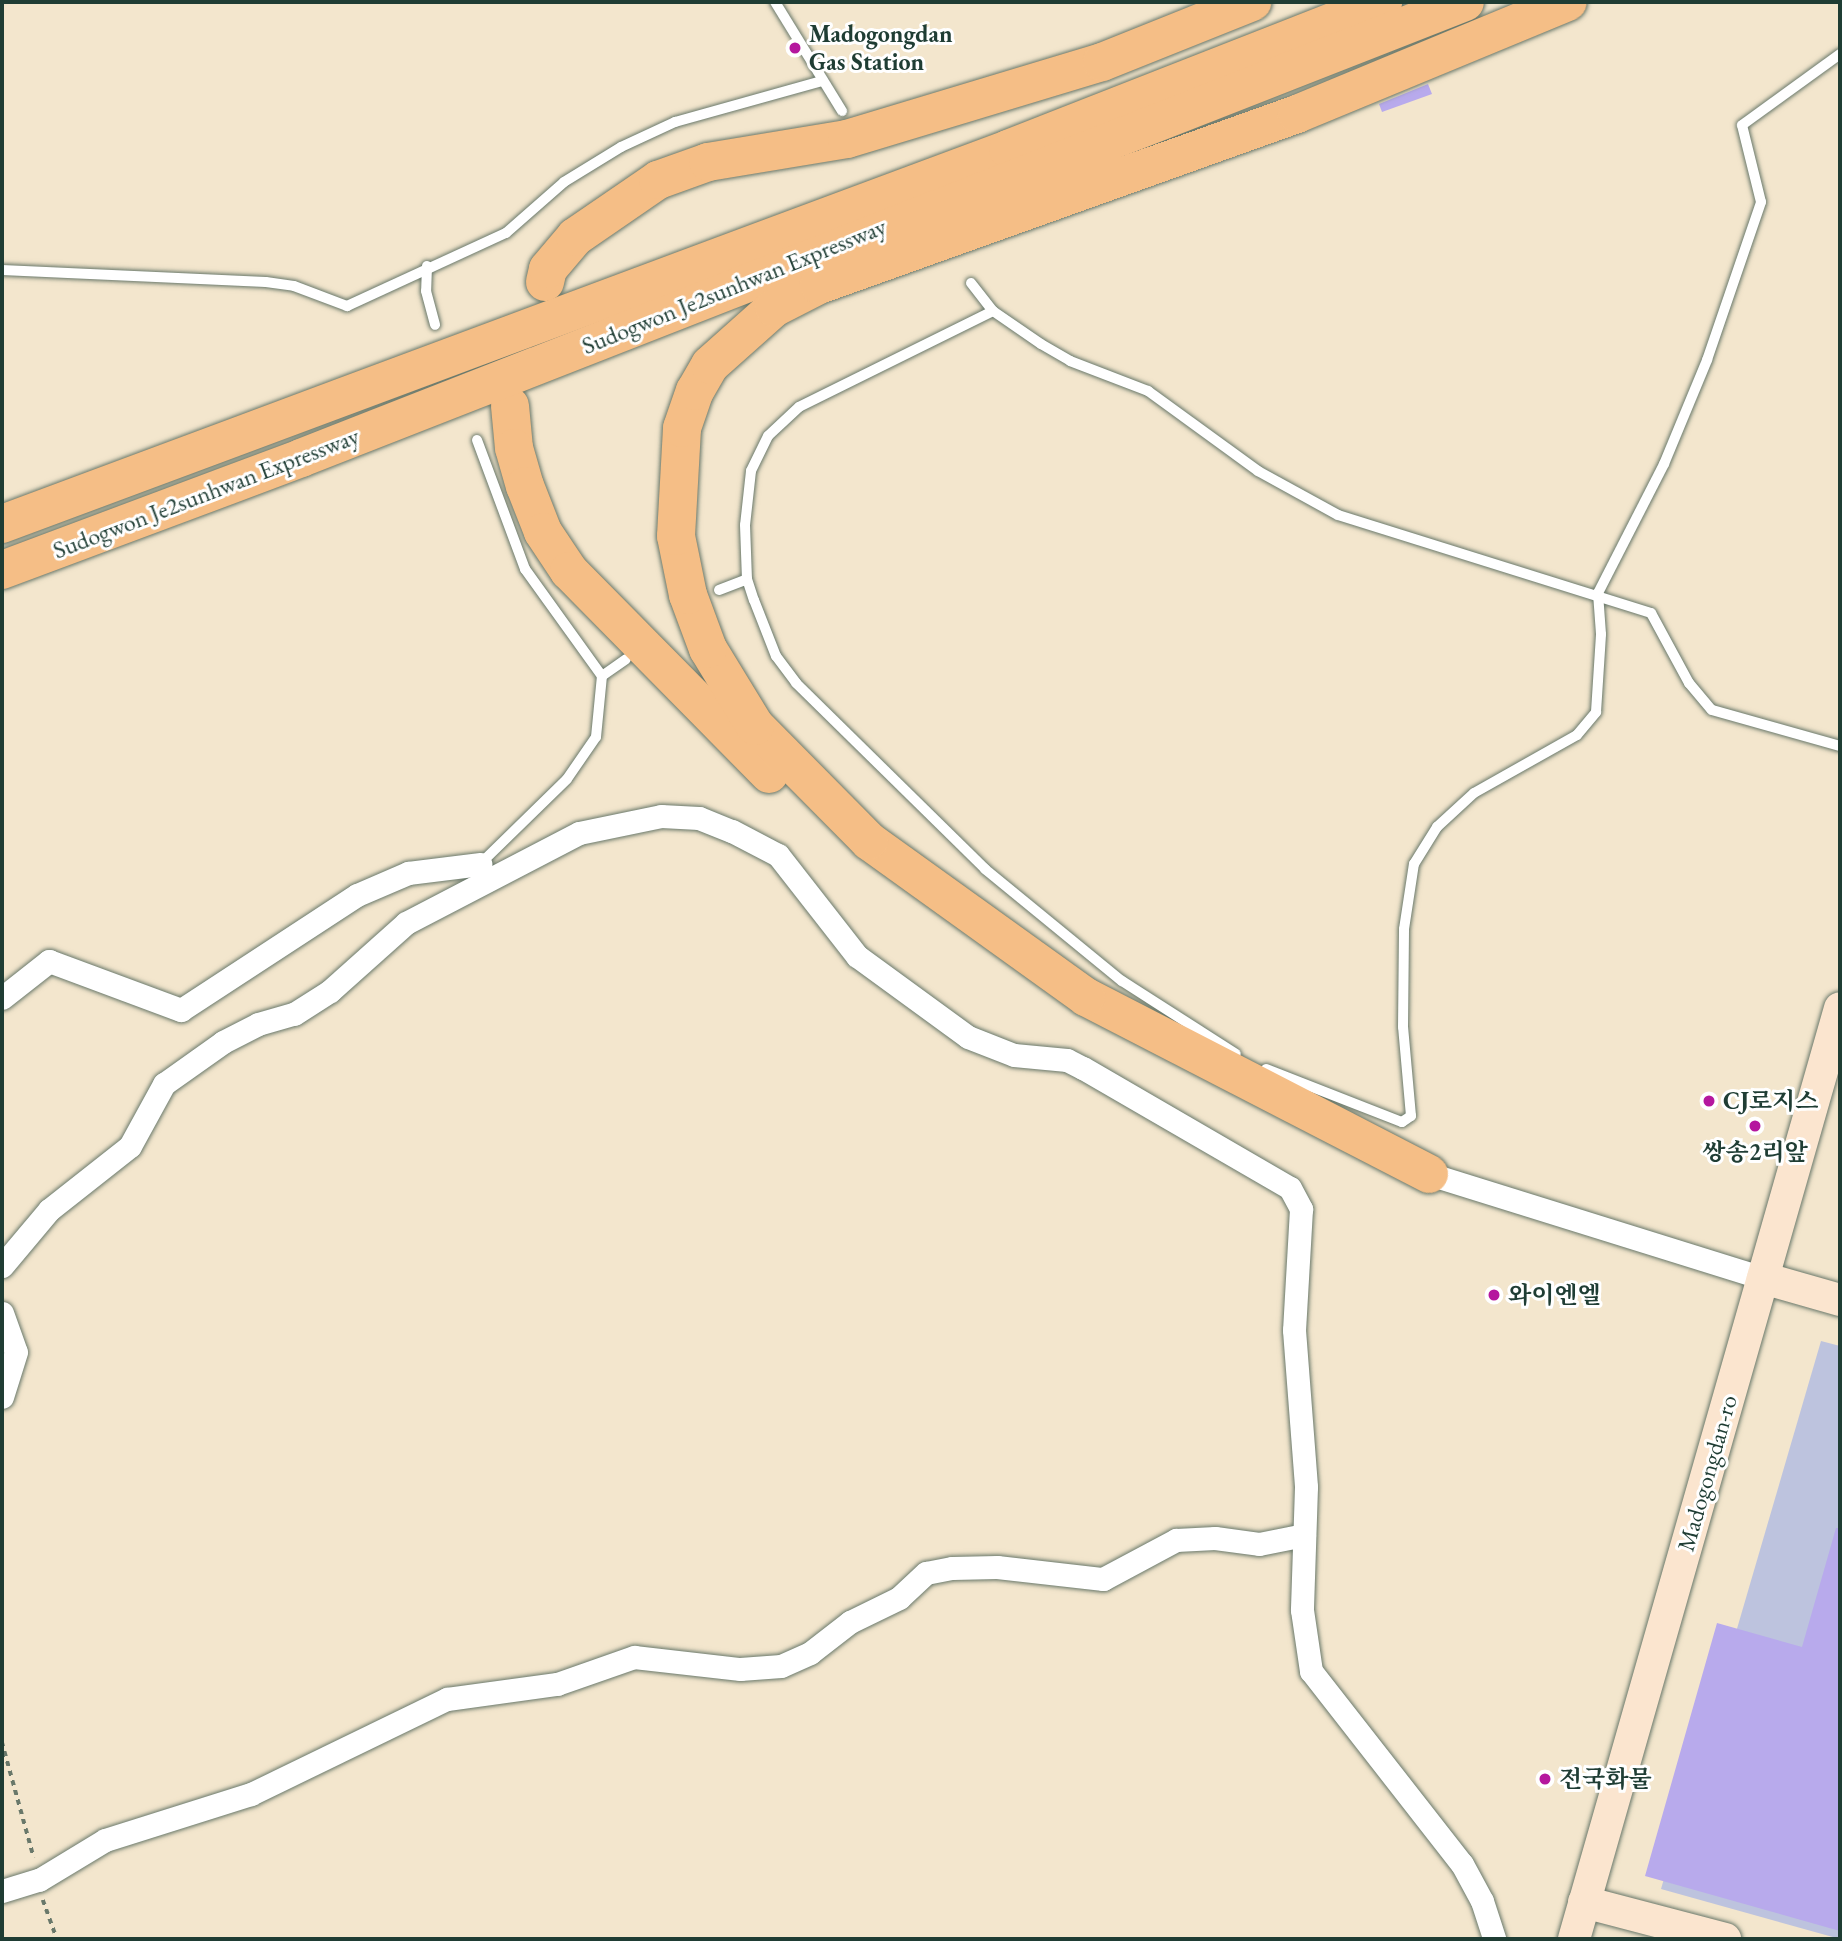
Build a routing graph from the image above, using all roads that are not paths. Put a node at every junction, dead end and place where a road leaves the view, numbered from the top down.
1 (775, 2) edge
2 (1252, 2) edge
3 (1383, 2) edge
4 (1465, 2) edge
5 (1568, 2) edge
6 (1840, 54) edge
7 (822, 81) junction
8 (842, 111) dead end
9 (426, 266) junction
10 (2, 270) edge
11 (545, 282) dead end
12 (971, 283) dead end
13 (993, 311) junction
14 (435, 325) dead end
15 (510, 406) dead end
16 (477, 440) dead end
17 (2, 524) edge
18 (2, 570) edge
19 (747, 579) junction
20 (719, 590) dead end
21 (1598, 593) junction
22 (626, 659) dead end
23 (602, 676) junction
24 (1840, 746) edge
25 (480, 864) junction
26 (456, 899) junction
27 (2, 998) edge
28 (1840, 1008) edge
29 (1429, 1174) junction
30 (2, 1265) edge
31 (1763, 1278) junction
32 (1840, 1300) edge
33 (2, 1313) edge
34 (2, 1397) edge
35 (1304, 1535) junction
36 (2, 1891) edge
37 (1584, 1902) junction
38 (1494, 1939) edge
39 (1574, 1939) edge
40 (1725, 1939) edge

1 - 7 lane
2 - 11 highway
3 - 17 highway, Sudogwon Je2sunhwan Expressway
4 - 18 highway, Sudogwon Je2sunhwan Expressway
5 - 29 highway
6 - 21 lane
7 - 8 lane
7 - 9 lane
9 - 10 lane
9 - 14 lane
12 - 13 lane
13 - 19 lane
13 - 21 lane
15 - 29 highway
16 - 23 lane
19 - 20 lane
19 - 21 lane
21 - 24 lane
22 - 23 lane
23 - 25 lane
25 - 26 lane
25 - 27 street
26 - 30 street
26 - 35 street
28 - 31 main road, Madogongdan-ro
29 - 31 street
31 - 32 main road
31 - 37 main road, Madogongdan-ro
33 - 34 street
35 - 36 street
35 - 38 street
37 - 39 main road, Madogongdan-ro
37 - 40 main road

